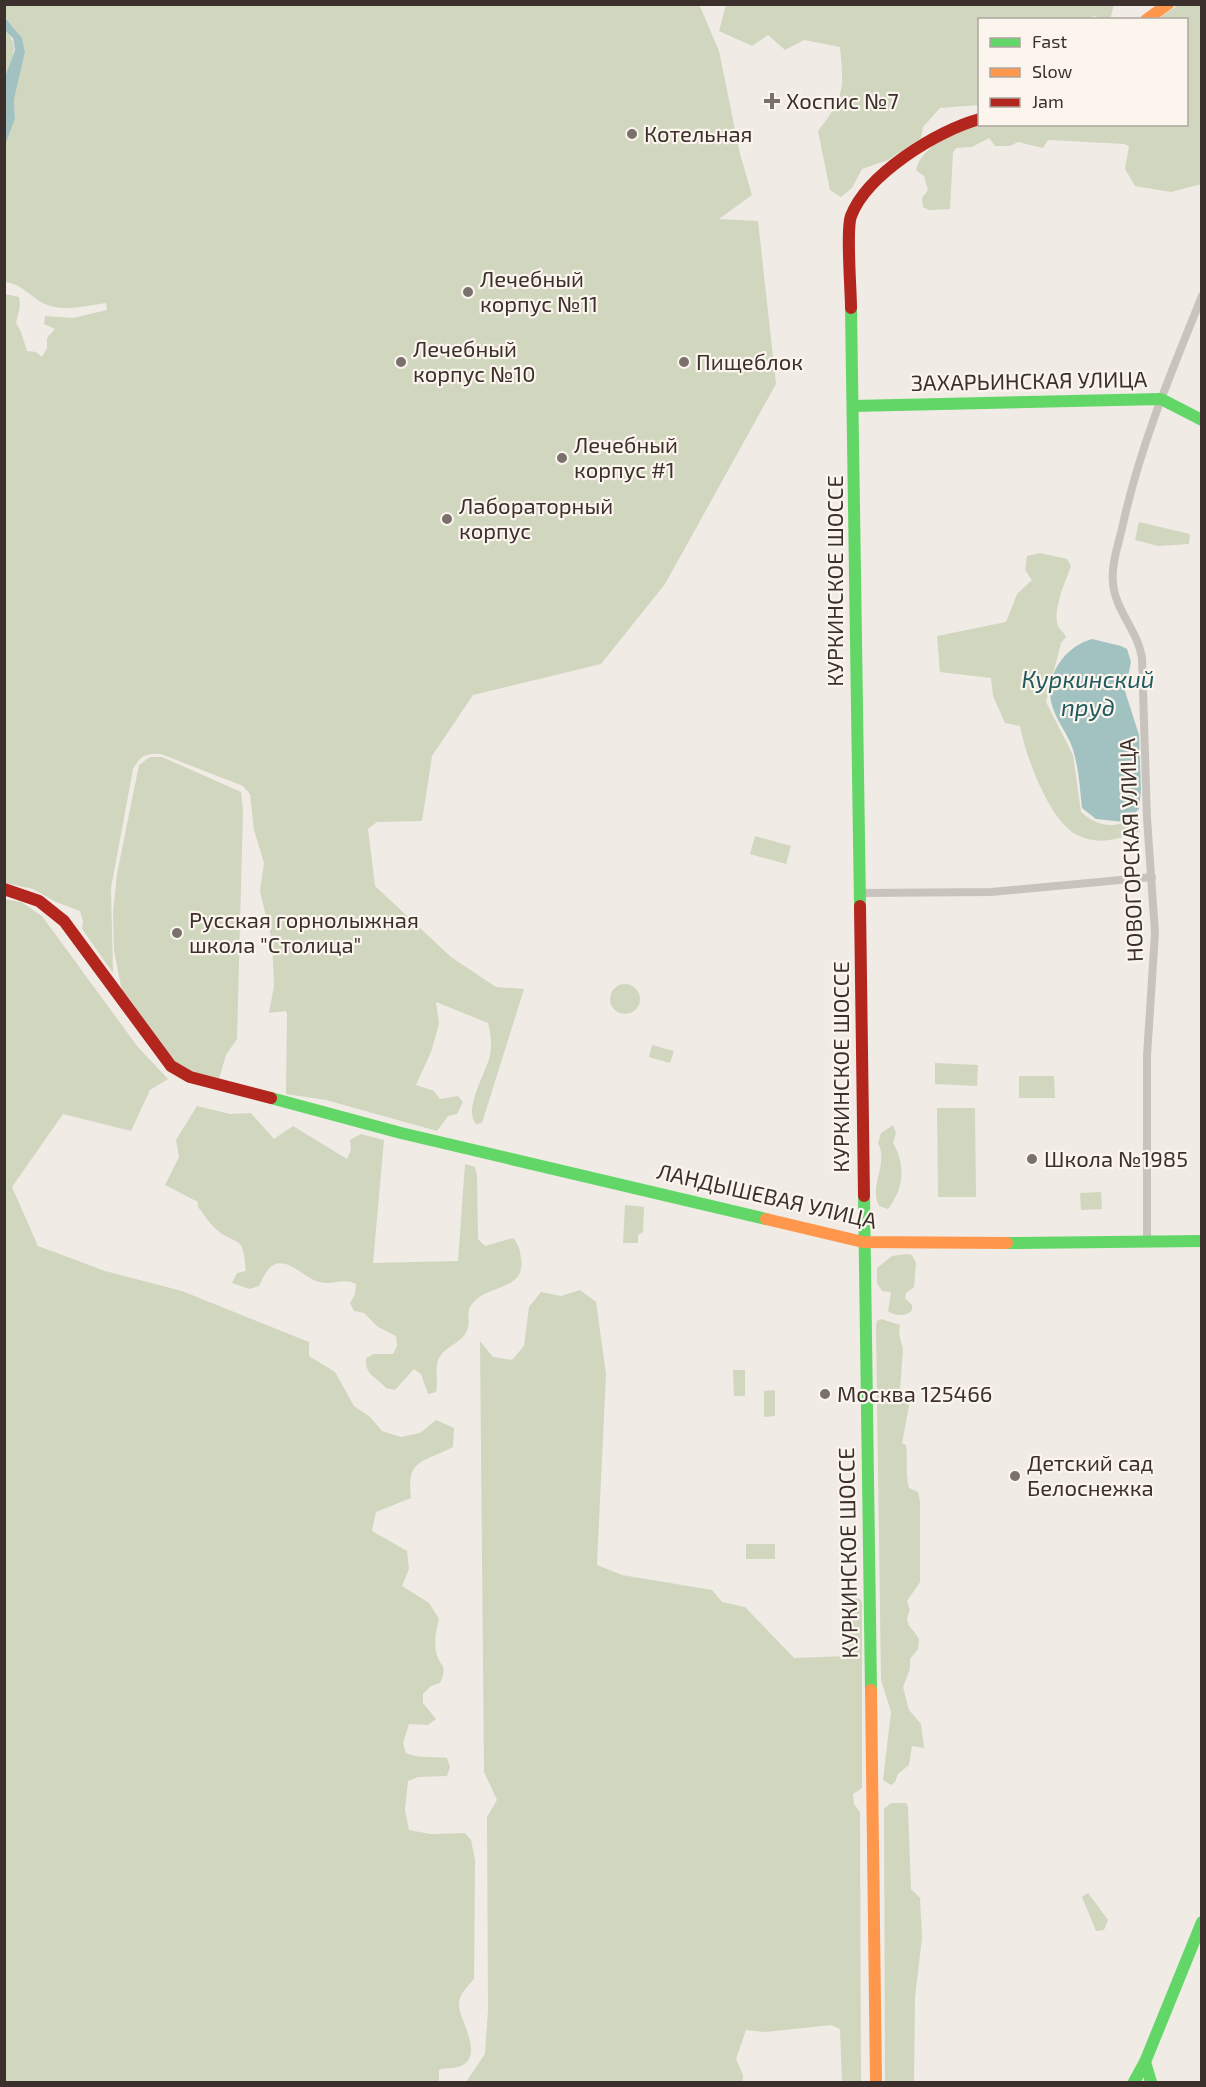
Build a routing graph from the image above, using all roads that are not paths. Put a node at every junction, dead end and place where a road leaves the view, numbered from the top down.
1 (1168, 4) edge
2 (1149, 18) edge
3 (978, 120) edge
4 (1202, 296) edge
5 (1161, 399) junction
6 (853, 406) junction
7 (1202, 420) edge
8 (1152, 877) junction
9 (4, 889) edge
10 (861, 893) junction
11 (1202, 1241) edge
12 (863, 1242) junction
13 (1147, 1243) junction
14 (1202, 1922) edge
15 (1145, 2062) junction
16 (876, 2082) edge
17 (1136, 2082) edge
18 (1151, 2082) edge

1 - 2 main road
3 - 6 main road, КУРКИНСКОЕ ШОССЕ
4 - 5 street, НОВОГОРСКАЯ УЛИЦА
5 - 6 main road, ЗАХАРЬИНСКАЯ УЛИЦА
5 - 7 main road, ЗАХАРЬИНСКАЯ УЛИЦА
5 - 8 street, НОВОГОРСКАЯ УЛИЦА
6 - 10 main road, КУРКИНСКОЕ ШОССЕ
8 - 10 street
8 - 13 street, НОВОГОРСКАЯ УЛИЦА
9 - 12 main road, ЛАНДЫШЕВАЯ УЛИЦА
10 - 12 main road, КУРКИНСКОЕ ШОССЕ
11 - 13 main road, ЛАНДЫШЕВАЯ УЛИЦА
12 - 13 main road, ЛАНДЫШЕВАЯ УЛИЦА
12 - 16 main road, КУРКИНСКОЕ ШОССЕ
14 - 15 main road
15 - 17 main road
15 - 18 main road

